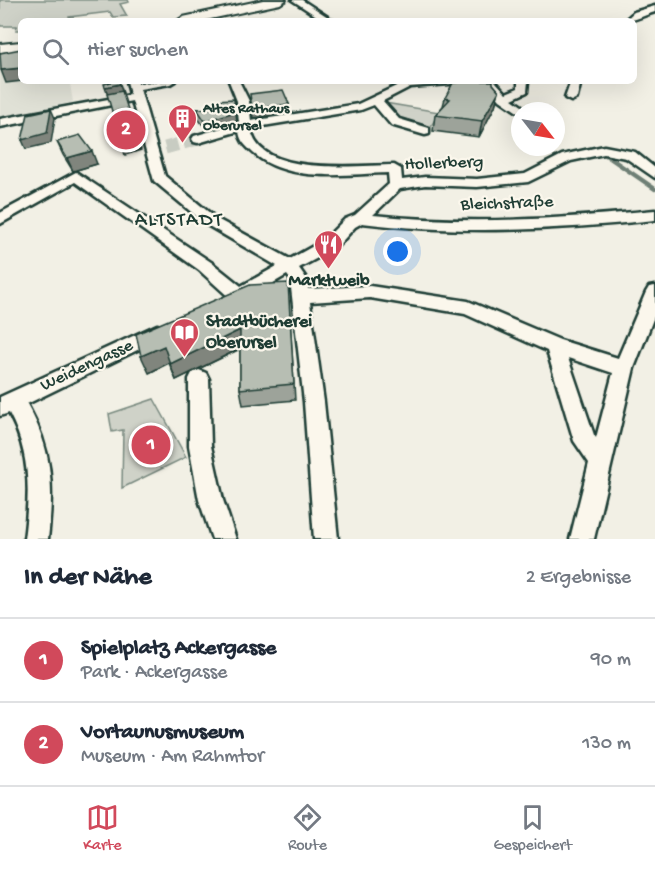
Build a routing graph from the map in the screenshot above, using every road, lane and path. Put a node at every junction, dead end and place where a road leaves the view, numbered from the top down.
1 (280, 0) edge
2 (296, 0) edge
3 (655, 9) edge
4 (192, 15) edge
5 (325, 18) edge
6 (632, 18) edge
7 (18, 46) edge
8 (0, 48) edge
9 (155, 84) edge
10 (235, 84) edge
11 (403, 84) edge
12 (492, 84) edge
13 (522, 84) edge
14 (575, 84) edge
15 (134, 88) edge
16 (504, 98) junction
17 (571, 98) dead end
18 (377, 101) junction
19 (511, 103) edge
20 (0, 123) edge
21 (243, 126) junction
22 (425, 131) dead end
23 (198, 139) tunnel mouth
24 (655, 174) edge
25 (396, 185) junction
26 (655, 215) edge
27 (360, 218) junction
28 (2, 219) edge
29 (290, 268) junction
30 (655, 292) edge
31 (300, 296) junction
32 (176, 324) edge
33 (555, 346) junction
34 (624, 368) junction
35 (199, 378) dead end
36 (7, 404) edge
37 (602, 461) junction
38 (36, 539) edge
39 (224, 539) edge
40 (326, 539) edge
41 (582, 539) edge

1 - 4 street
2 - 5 street
3 - 6 street
7 - 8 street
9 - 15 street
10 - 21 street, Hollerberg
11 - 18 street
12 - 16 street
13 - 16 street
14 - 17 street
15 - 20 street
15 - 29 street
16 - 19 street
18 - 21 street
18 - 22 street
21 - 23 street
21 - 25 street, Hollerberg
24 - 25 street, Hollerberg
25 - 27 street, Hollerberg
26 - 27 street, Bleichstraße
27 - 29 street, Hollerberg
28 - 29 street
29 - 31 street
30 - 34 street
31 - 33 street
31 - 40 street
32 - 36 street, Weidengasse
33 - 34 street
33 - 37 street
34 - 37 street
35 - 39 street
36 - 38 street, Weidengasse
37 - 41 street

